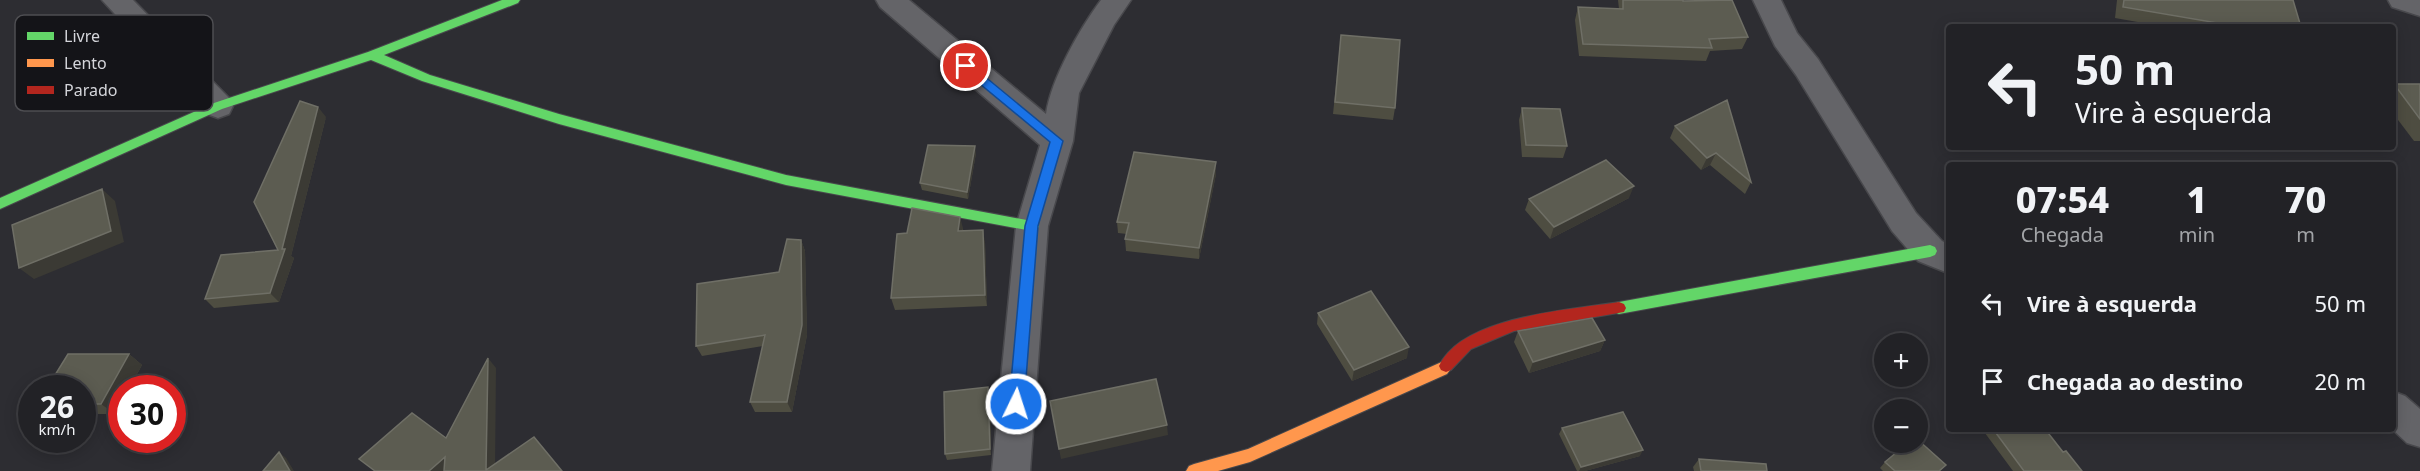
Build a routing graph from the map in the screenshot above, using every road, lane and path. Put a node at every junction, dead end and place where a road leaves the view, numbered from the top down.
1 (116, 0) edge
2 (514, 0) edge
3 (890, 0) edge
4 (1117, 0) edge
5 (1767, 0) edge
6 (2402, 0) edge
7 (2420, 6) edge
8 (130, 15) edge
9 (372, 55) junction
10 (213, 101) edge
11 (218, 106) junction
12 (213, 108) edge
13 (207, 111) edge
14 (1057, 141) junction
15 (0, 204) edge
16 (1032, 226) junction
17 (1939, 255) edge
18 (2396, 410) edge
19 (2420, 431) edge
20 (1011, 471) edge
21 (1194, 471) edge

1 - 8 street
2 - 9 street
3 - 14 street
4 - 14 street
5 - 17 street
6 - 7 street
9 - 11 street
9 - 16 street
10 - 11 street
11 - 12 street
13 - 15 street
14 - 16 street
16 - 20 street
17 - 21 street
18 - 19 street

